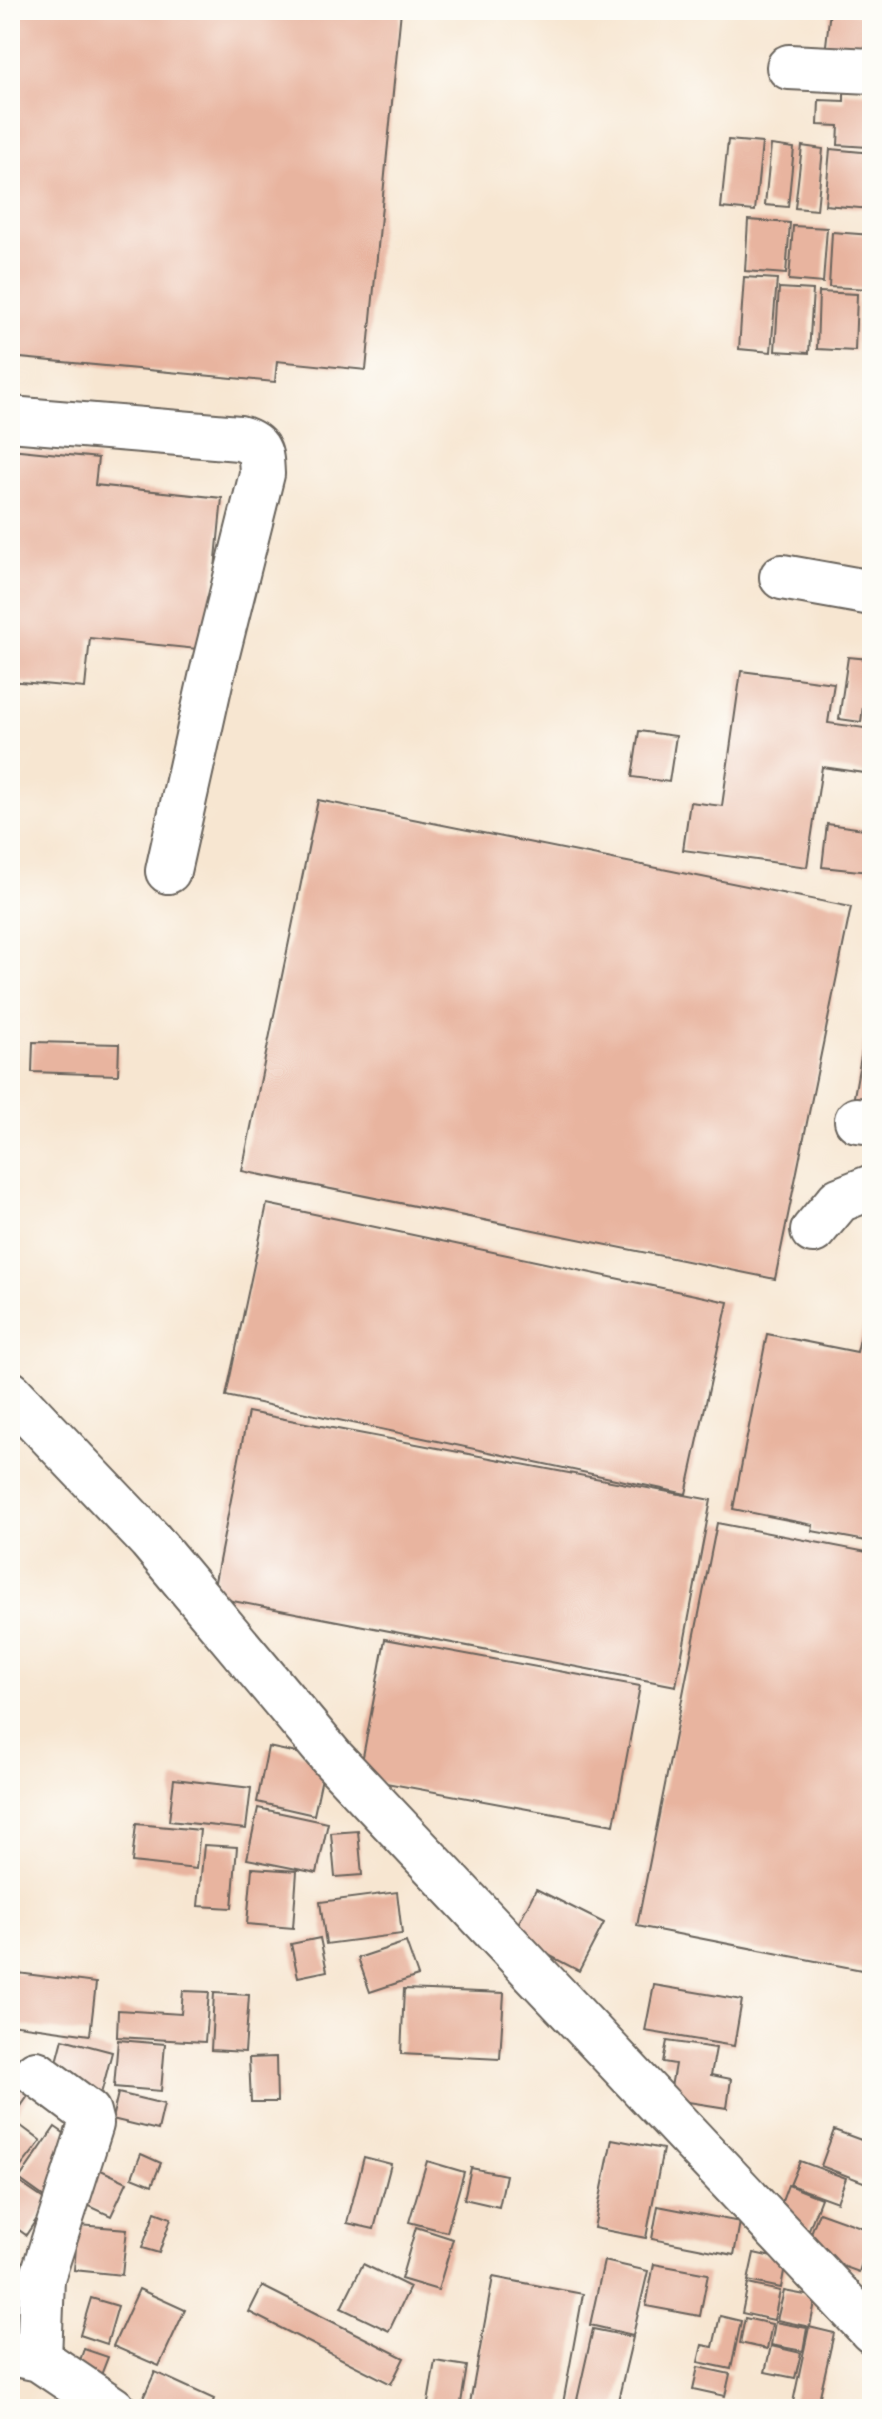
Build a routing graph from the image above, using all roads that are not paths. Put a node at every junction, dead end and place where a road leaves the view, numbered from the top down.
1 (789, 67) dead end
2 (872, 71) edge
3 (10, 419) edge
4 (782, 577) dead end
5 (872, 593) edge
6 (168, 871) dead end
7 (872, 1187) edge
8 (813, 1231) dead end
9 (10, 1393) edge
10 (36, 2073) dead end
11 (872, 2331) edge
12 (24, 2356) edge
13 (113, 2409) edge

1 - 2 street
3 - 6 street
4 - 5 street
7 - 8 street
9 - 11 street
10 - 12 street
12 - 13 street

